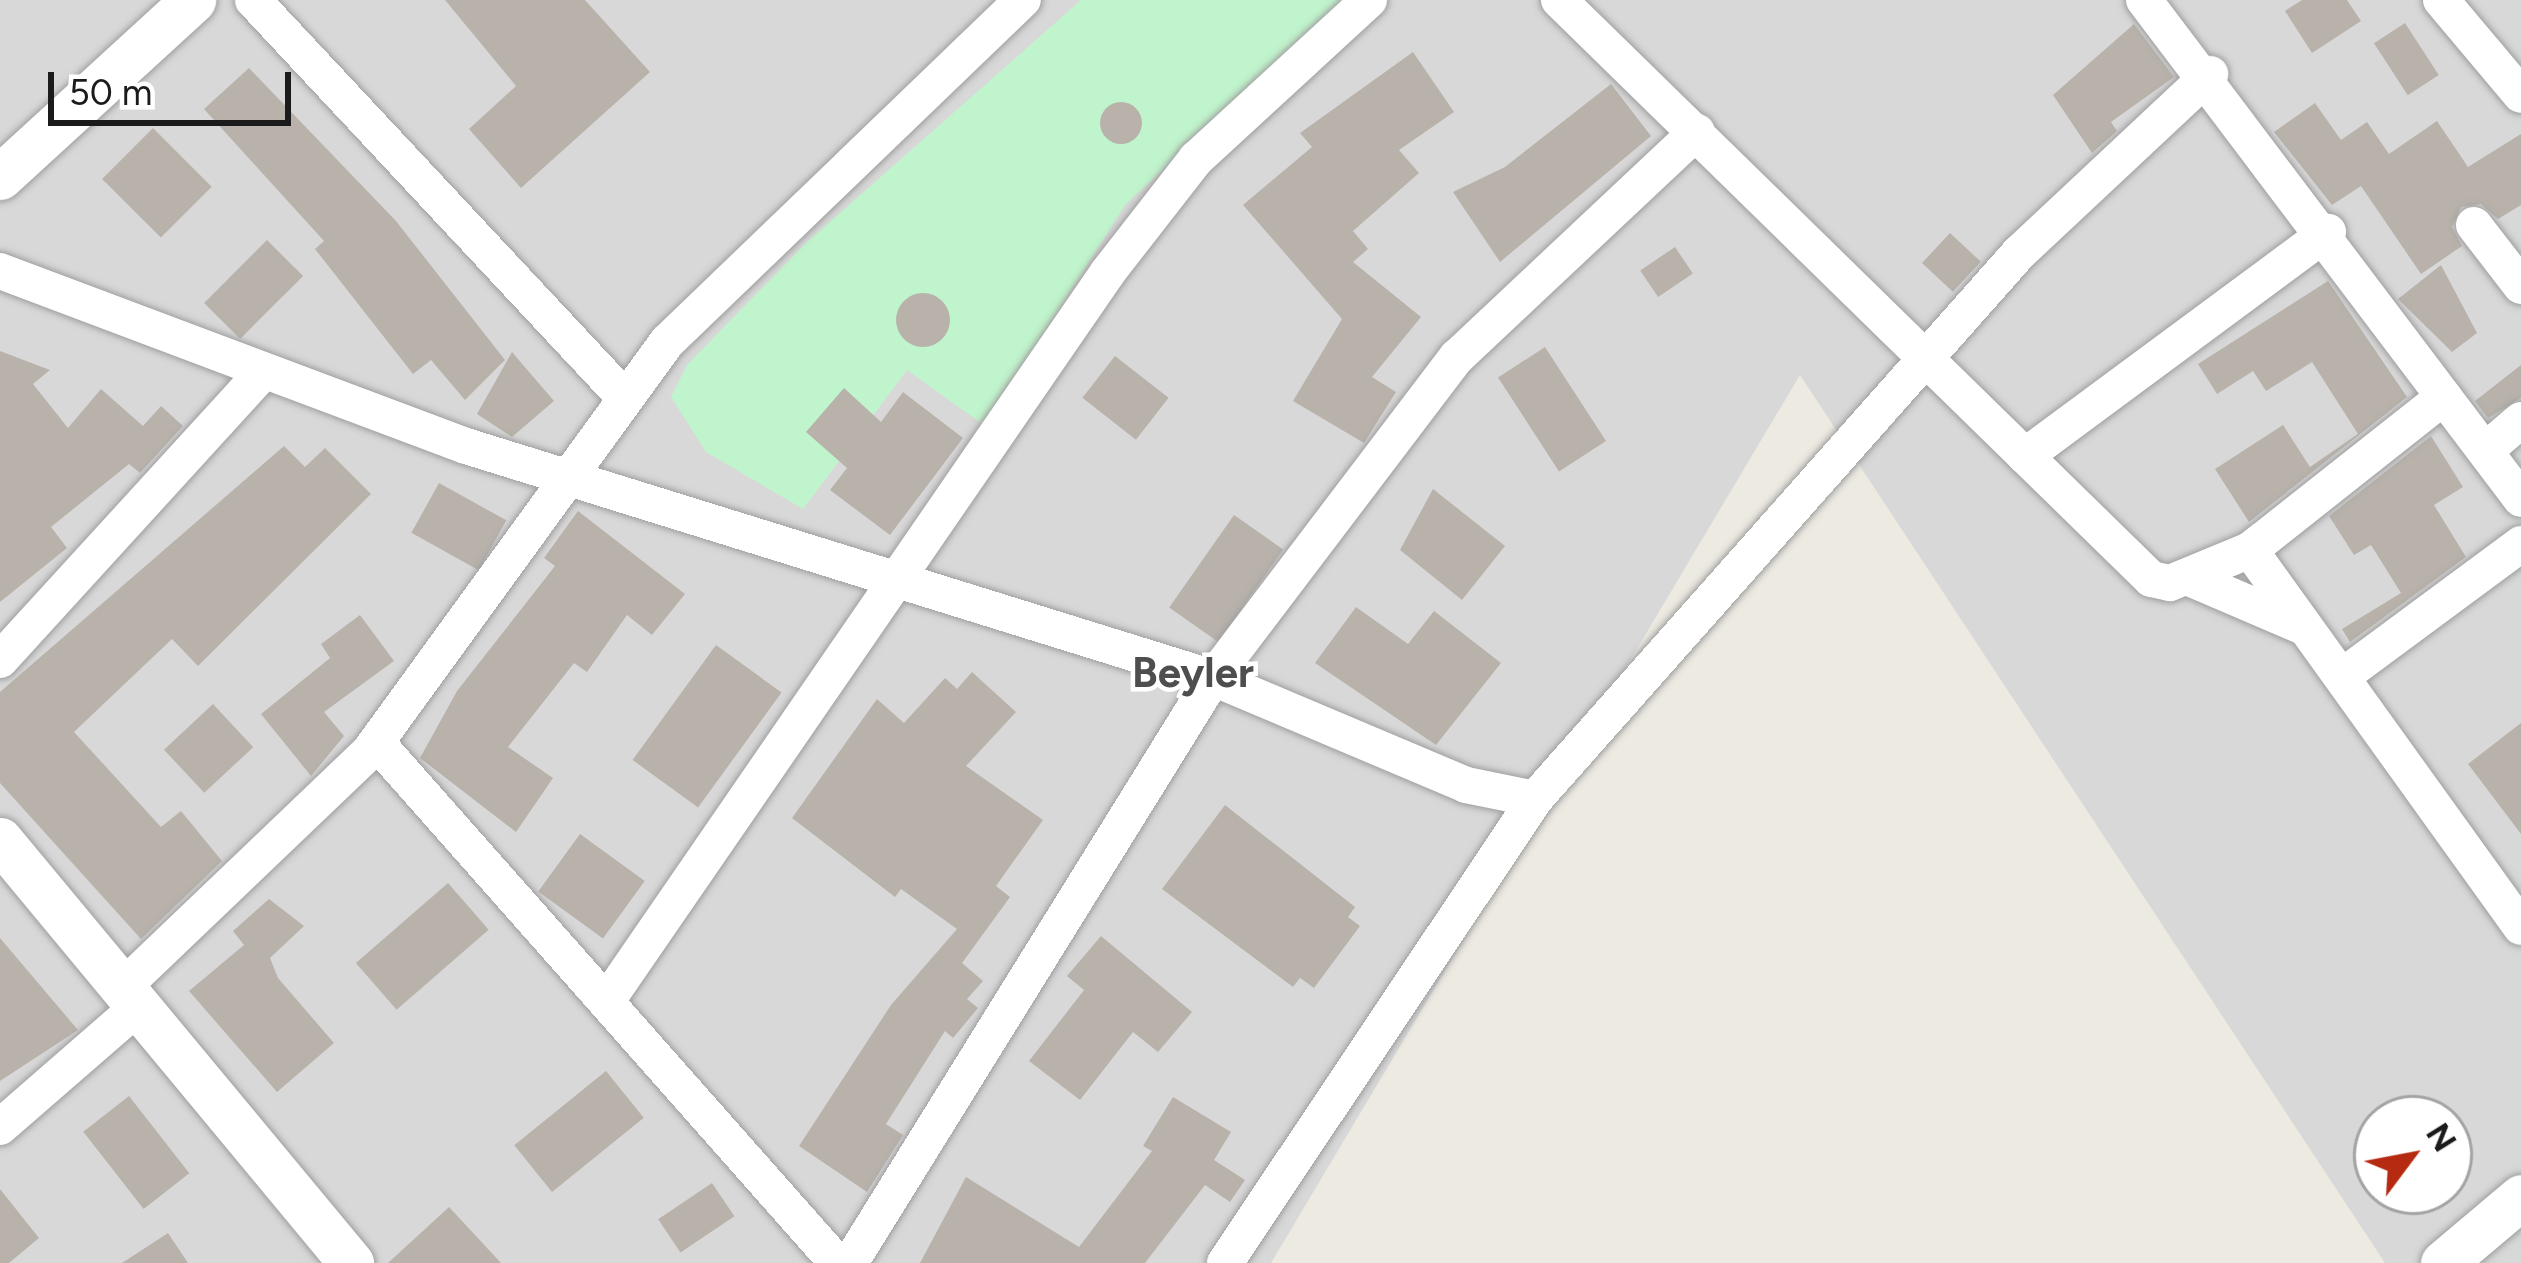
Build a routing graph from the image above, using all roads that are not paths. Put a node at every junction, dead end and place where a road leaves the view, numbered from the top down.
1 (193, 0) edge
2 (253, 0) edge
3 (1023, 0) edge
4 (1369, 0) edge
5 (1559, 0) edge
6 (2144, 0) edge
7 (2441, 0) edge
8 (2210, 74) junction
9 (2521, 94) edge
10 (1696, 132) junction
11 (0, 177) edge
12 (2474, 225) dead end
13 (2328, 232) junction
14 (0, 271) edge
15 (2521, 286) edge
16 (1927, 359) junction
17 (262, 374) junction
18 (622, 396) junction
19 (2444, 398) junction
20 (2521, 420) edge
21 (2486, 450) junction
22 (2025, 456) junction
23 (570, 479) junction
24 (2521, 499) edge
25 (2521, 544) edge
26 (2250, 550) junction
27 (2187, 577) junction
28 (896, 578) junction
29 (2317, 638) junction
30 (0, 659) edge
31 (2344, 675) junction
32 (1213, 678) junction
33 (377, 743) junction
34 (1535, 799) junction
35 (0, 840) edge
36 (2521, 927) edge
37 (130, 997) junction
38 (606, 1002) junction
39 (0, 1127) edge
40 (2521, 1197) edge
41 (345, 1261) edge
42 (837, 1263) edge
43 (850, 1263) edge
44 (1225, 1263) edge
45 (2444, 1263) edge

1 - 11 street
2 - 18 street
3 - 18 street
4 - 28 street
5 - 10 street
6 - 8 street
7 - 9 street
8 - 13 street
8 - 16 street
10 - 16 street
10 - 32 street
12 - 15 street
13 - 19 street
13 - 22 street
14 - 17 street
16 - 22 street
16 - 34 street
17 - 23 street
17 - 30 street
18 - 23 street
19 - 21 street
19 - 26 street
20 - 21 street
21 - 24 street
22 - 27 street
23 - 28 street
23 - 33 street
25 - 31 street
26 - 27 street
26 - 29 street
27 - 29 street
28 - 32 street
28 - 38 street
29 - 31 street
31 - 36 street
32 - 34 street
32 - 43 street
33 - 37 street
33 - 38 street
34 - 44 street
35 - 37 street
37 - 39 street
37 - 41 street
38 - 42 street
40 - 45 street

